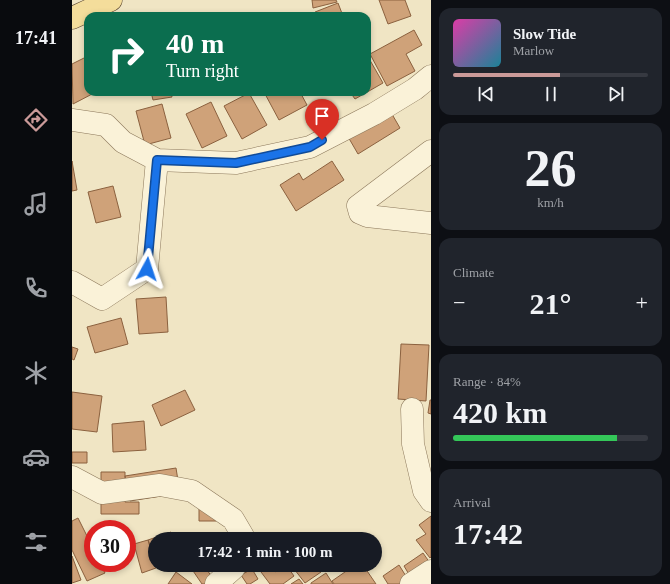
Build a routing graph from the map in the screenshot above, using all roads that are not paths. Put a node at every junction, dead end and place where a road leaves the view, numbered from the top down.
1 (111, 0) edge
2 (84, 12) edge
3 (85, 12) edge
4 (72, 18) edge
5 (431, 76) edge
6 (72, 120) edge
7 (431, 151) edge
8 (157, 160) junction
9 (431, 223) edge
10 (72, 282) edge
11 (412, 409) dead end
12 (72, 477) edge
13 (431, 501) edge
14 (241, 532) edge
15 (230, 572) edge
16 (431, 572) edge
17 (216, 584) edge
18 (411, 584) edge

1 - 3 main road
2 - 4 main road
5 - 8 street
6 - 8 street
7 - 9 street
8 - 10 street
11 - 13 street
12 - 14 street
15 - 17 street
16 - 18 street

